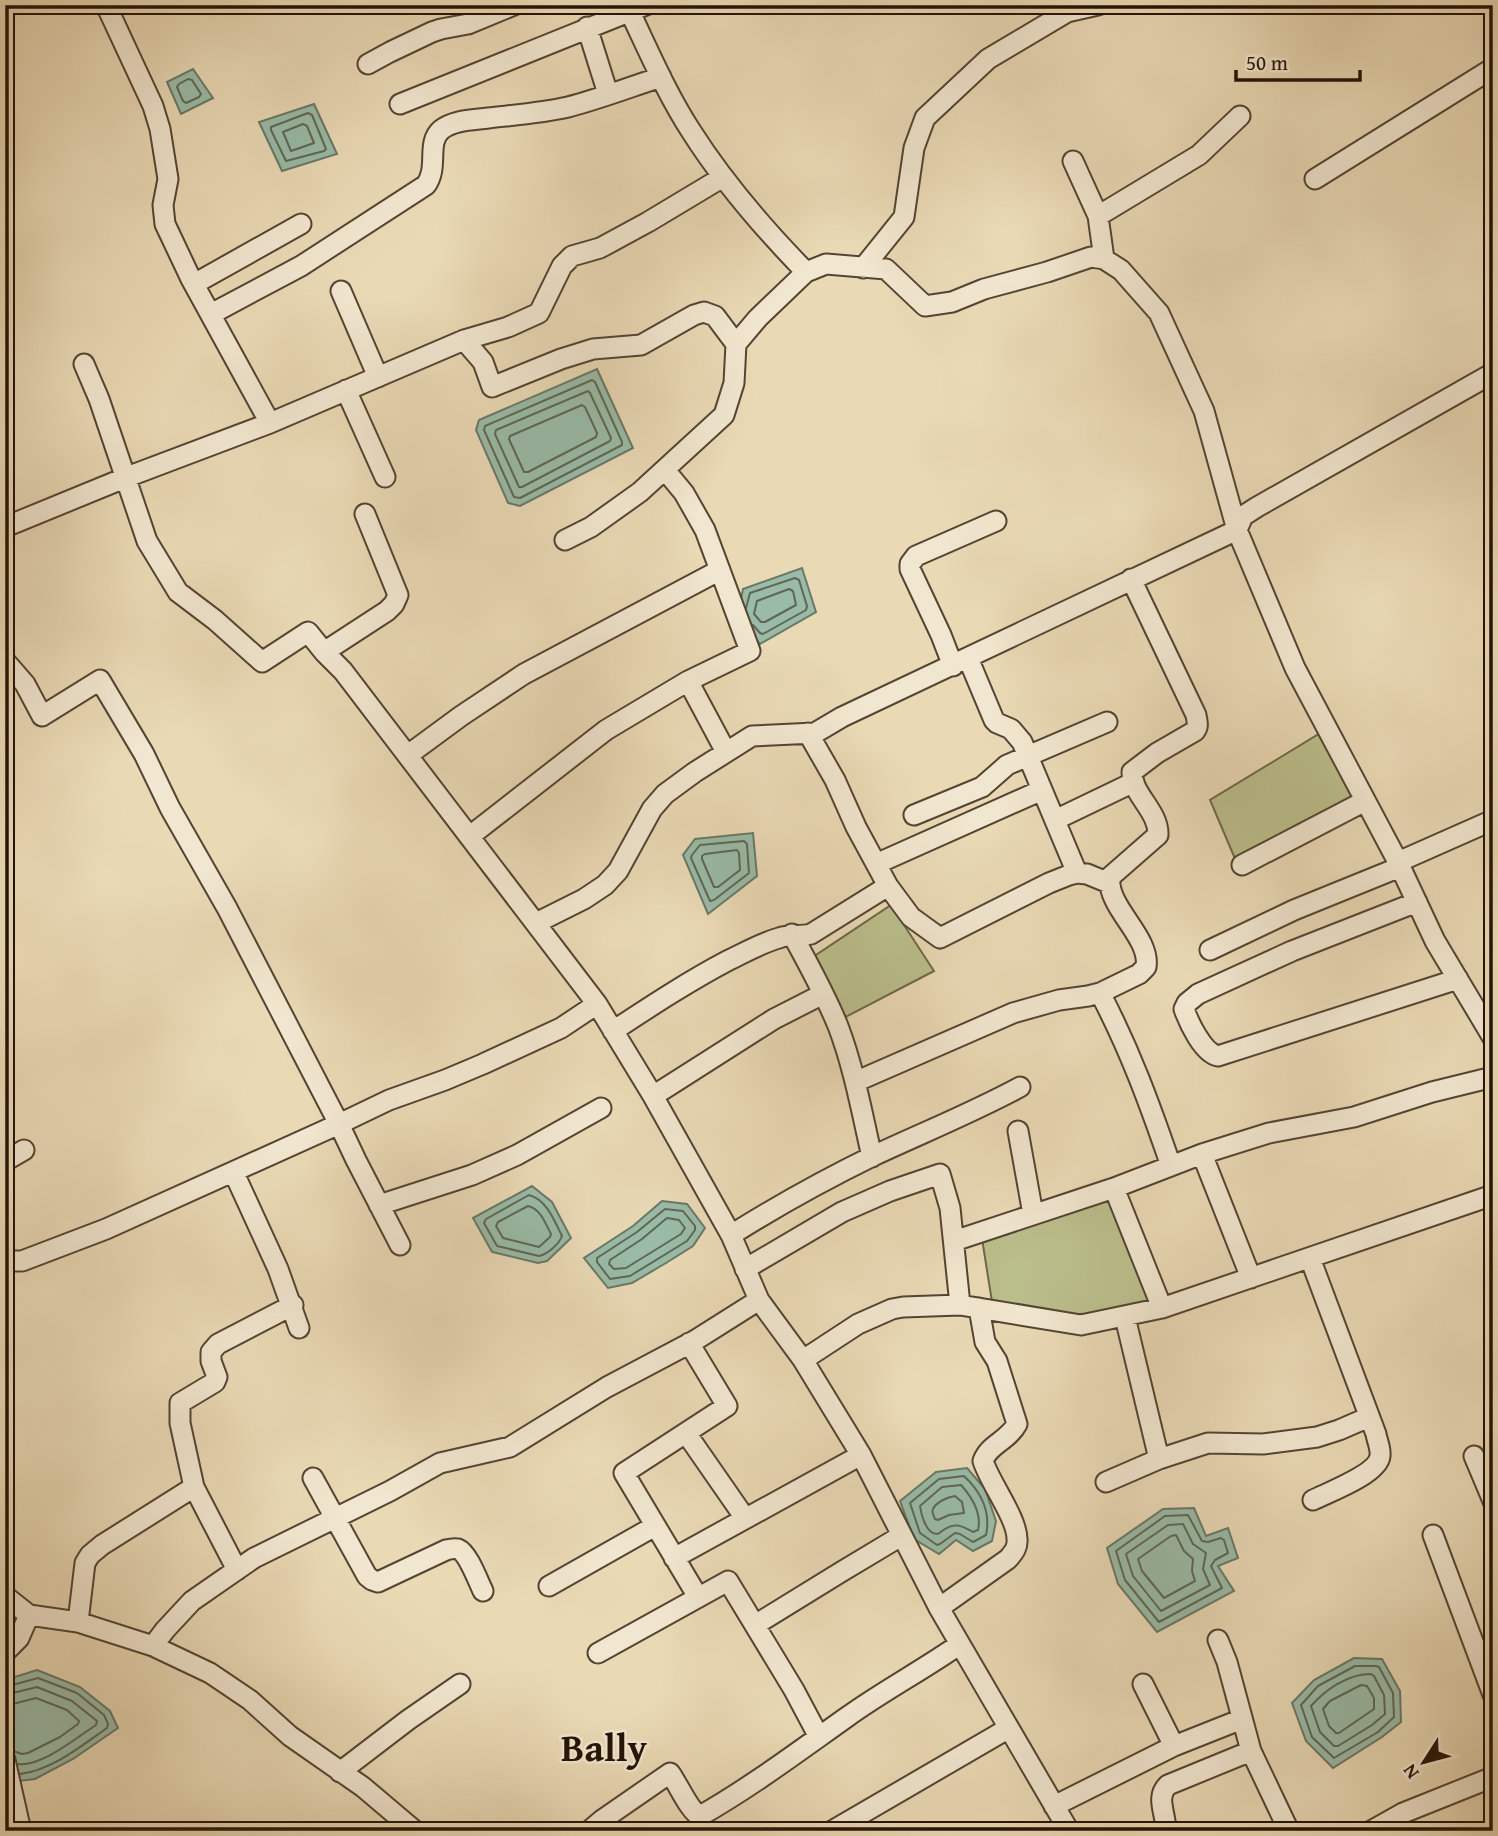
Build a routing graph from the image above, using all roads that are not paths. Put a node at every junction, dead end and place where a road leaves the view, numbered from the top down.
1 (514, 5) edge
2 (1089, 6) edge
3 (111, 7) edge
4 (633, 7) edge
5 (587, 27) junction
6 (368, 64) dead end
7 (1493, 68) edge
8 (661, 77) junction
9 (608, 94) junction
10 (400, 104) dead end
11 (1240, 116) dead end
12 (1073, 161) dead end
13 (723, 177) junction
14 (1315, 179) dead end
15 (1098, 216) junction
16 (301, 224) dead end
17 (1104, 259) junction
18 (863, 268) junction
19 (806, 272) junction
20 (194, 284) junction
21 (341, 291) dead end
22 (211, 314) junction
23 (464, 340) junction
24 (736, 344) junction
25 (84, 364) dead end
26 (1493, 373) edge
27 (378, 377) junction
28 (346, 390) junction
29 (270, 423) junction
30 (664, 470) junction
31 (127, 477) junction
32 (385, 477) dead end
33 (365, 514) dead end
34 (996, 521) dead end
35 (5, 527) edge
36 (1237, 530) junction
37 (565, 540) dead end
38 (720, 570) junction
39 (1131, 579) junction
40 (324, 652) junction
41 (5, 662) edge
42 (961, 662) junction
43 (688, 681) junction
44 (1107, 722) dead end
45 (808, 733) junction
46 (726, 752) junction
47 (408, 755) junction
48 (1028, 756) junction
49 (1134, 782) junction
50 (1042, 790) junction
51 (1365, 801) junction
52 (914, 815) dead end
53 (1055, 820) junction
54 (1493, 820) edge
55 (470, 836) junction
56 (877, 864) junction
57 (1399, 864) junction
58 (1242, 865) dead end
59 (1077, 873) junction
60 (1109, 883) junction
61 (888, 886) junction
62 (1416, 902) junction
63 (536, 923) junction
64 (792, 934) junction
65 (1210, 950) dead end
66 (1458, 979) junction
67 (823, 993) junction
68 (1100, 993) junction
69 (597, 1004) junction
70 (613, 1031) junction
71 (1493, 1038) edge
72 (1493, 1077) edge
73 (855, 1082) junction
74 (1020, 1087) dead end
75 (653, 1096) junction
76 (601, 1108) dead end
77 (339, 1124) junction
78 (1018, 1131) dead end
79 (24, 1150) dead end
80 (1202, 1154) junction
81 (872, 1157) junction
82 (5, 1161) edge
83 (1171, 1166) junction
84 (233, 1172) junction
85 (1114, 1188) junction
86 (1493, 1195) edge
87 (379, 1205) junction
88 (1033, 1214) junction
89 (731, 1235) junction
90 (954, 1241) junction
91 (400, 1245) dead end
92 (1310, 1258) junction
93 (5, 1261) edge
94 (745, 1269) junction
95 (1251, 1278) junction
96 (759, 1300) junction
97 (293, 1305) junction
98 (970, 1306) junction
99 (1162, 1308) junction
100 (1125, 1317) junction
101 (299, 1328) dead end
102 (690, 1343) junction
103 (803, 1360) junction
104 (1369, 1417) junction
105 (686, 1433) junction
106 (861, 1455) junction
107 (1474, 1456) dead end
108 (1160, 1459) junction
109 (313, 1478) dead end
110 (1106, 1482) dead end
111 (194, 1487) junction
112 (1313, 1500) dead end
113 (1493, 1501) edge
114 (336, 1518) junction
115 (745, 1518) junction
116 (655, 1527) junction
117 (1433, 1535) dead end
118 (901, 1536) junction
119 (674, 1558) junction
120 (237, 1570) junction
121 (549, 1586) dead end
122 (483, 1591) dead end
123 (5, 1596) edge
124 (698, 1597) junction
125 (939, 1608) junction
126 (29, 1615) junction
127 (78, 1622) junction
128 (755, 1625) junction
129 (1218, 1640) dead end
130 (960, 1644) junction
131 (153, 1646) junction
132 (5, 1653) edge
133 (598, 1653) dead end
134 (460, 1684) dead end
135 (1143, 1684) dead end
136 (1493, 1695) edge
137 (1242, 1718) junction
138 (1009, 1728) junction
139 (819, 1737) junction
140 (1174, 1746) junction
141 (1251, 1751) junction
142 (5, 1760) edge
143 (340, 1772) junction
144 (1493, 1777) edge
145 (1054, 1807) junction
146 (20, 1831) edge
147 (415, 1831) edge
148 (589, 1831) edge
149 (832, 1831) edge
150 (1069, 1831) edge
151 (1166, 1831) edge
152 (1289, 1831) edge
153 (1371, 1831) edge

1 - 6 street
2 - 18 street
3 - 20 street
4 - 5 street
4 - 8 street
5 - 9 street
5 - 10 street
7 - 14 street
8 - 9 street
8 - 13 street
9 - 22 street
11 - 15 street
12 - 15 street
13 - 19 street
13 - 23 street
15 - 17 street
16 - 20 street
17 - 18 street
17 - 36 street
18 - 19 street
19 - 24 street
20 - 22 street
21 - 27 street
22 - 29 street
23 - 24 street
23 - 27 street
24 - 30 street
25 - 31 street
26 - 36 street
27 - 28 street
28 - 29 street
28 - 32 street
29 - 31 street
30 - 37 street
30 - 38 street
31 - 35 street
31 - 40 street
33 - 40 street
34 - 42 street
36 - 39 street
36 - 51 street
38 - 43 street
38 - 47 street
39 - 42 street
39 - 49 street
40 - 47 street
41 - 77 street
42 - 45 street
42 - 48 street
43 - 46 street
43 - 55 street
44 - 48 street
45 - 46 street
45 - 56 street
46 - 63 street
47 - 55 street
48 - 50 street
48 - 52 street
49 - 53 street
49 - 60 street
50 - 53 street
50 - 56 street
51 - 57 street
51 - 58 street
53 - 59 street
54 - 57 street
55 - 63 street
56 - 61 street
57 - 62 street
57 - 65 street
59 - 60 street
59 - 61 street
60 - 68 street
61 - 64 street
62 - 66 street
62 - 66 street
63 - 69 street
64 - 67 street
64 - 70 street
66 - 71 street
67 - 73 street
67 - 75 street
68 - 73 street
68 - 83 street
69 - 70 street
69 - 77 street
70 - 75 street
72 - 80 street
73 - 81 street
74 - 81 street
75 - 89 street
76 - 87 street
77 - 84 street
77 - 87 street
78 - 88 street
79 - 82 street
80 - 83 street
80 - 95 street
81 - 89 street
83 - 85 street
84 - 93 street
84 - 97 street
85 - 88 street
85 - 99 street
86 - 92 street
87 - 91 street
88 - 90 street
89 - 94 street
90 - 94 street
90 - 98 street
92 - 95 street
92 - 104 street
94 - 96 street
95 - 99 street
96 - 102 street
96 - 103 street
97 - 101 street
97 - 111 street
98 - 100 street
98 - 103 street
98 - 125 street
99 - 100 street
100 - 108 street
102 - 105 street
102 - 114 street
103 - 106 street
104 - 108 street
104 - 112 street
105 - 115 street
105 - 116 street
106 - 115 street
106 - 118 street
107 - 113 street
108 - 110 street
109 - 114 street
111 - 120 street
111 - 127 street
114 - 120 street
114 - 122 street
115 - 119 street
116 - 119 street
116 - 121 street
117 - 136 street
118 - 125 street
118 - 128 street
119 - 124 street
120 - 131 street
123 - 126 street
124 - 128 street
124 - 133 street
125 - 130 street
126 - 127 street
126 - 132 street
127 - 131 street
128 - 139 street
129 - 137 street
130 - 138 street
130 - 139 street
131 - 143 street
134 - 143 street
135 - 140 street
137 - 140 street
137 - 141 street
138 - 145 street
138 - 149 street
139 - 148 street
140 - 145 street
141 - 151 street
141 - 152 street
142 - 146 street
143 - 147 street
144 - 153 street
145 - 150 street

